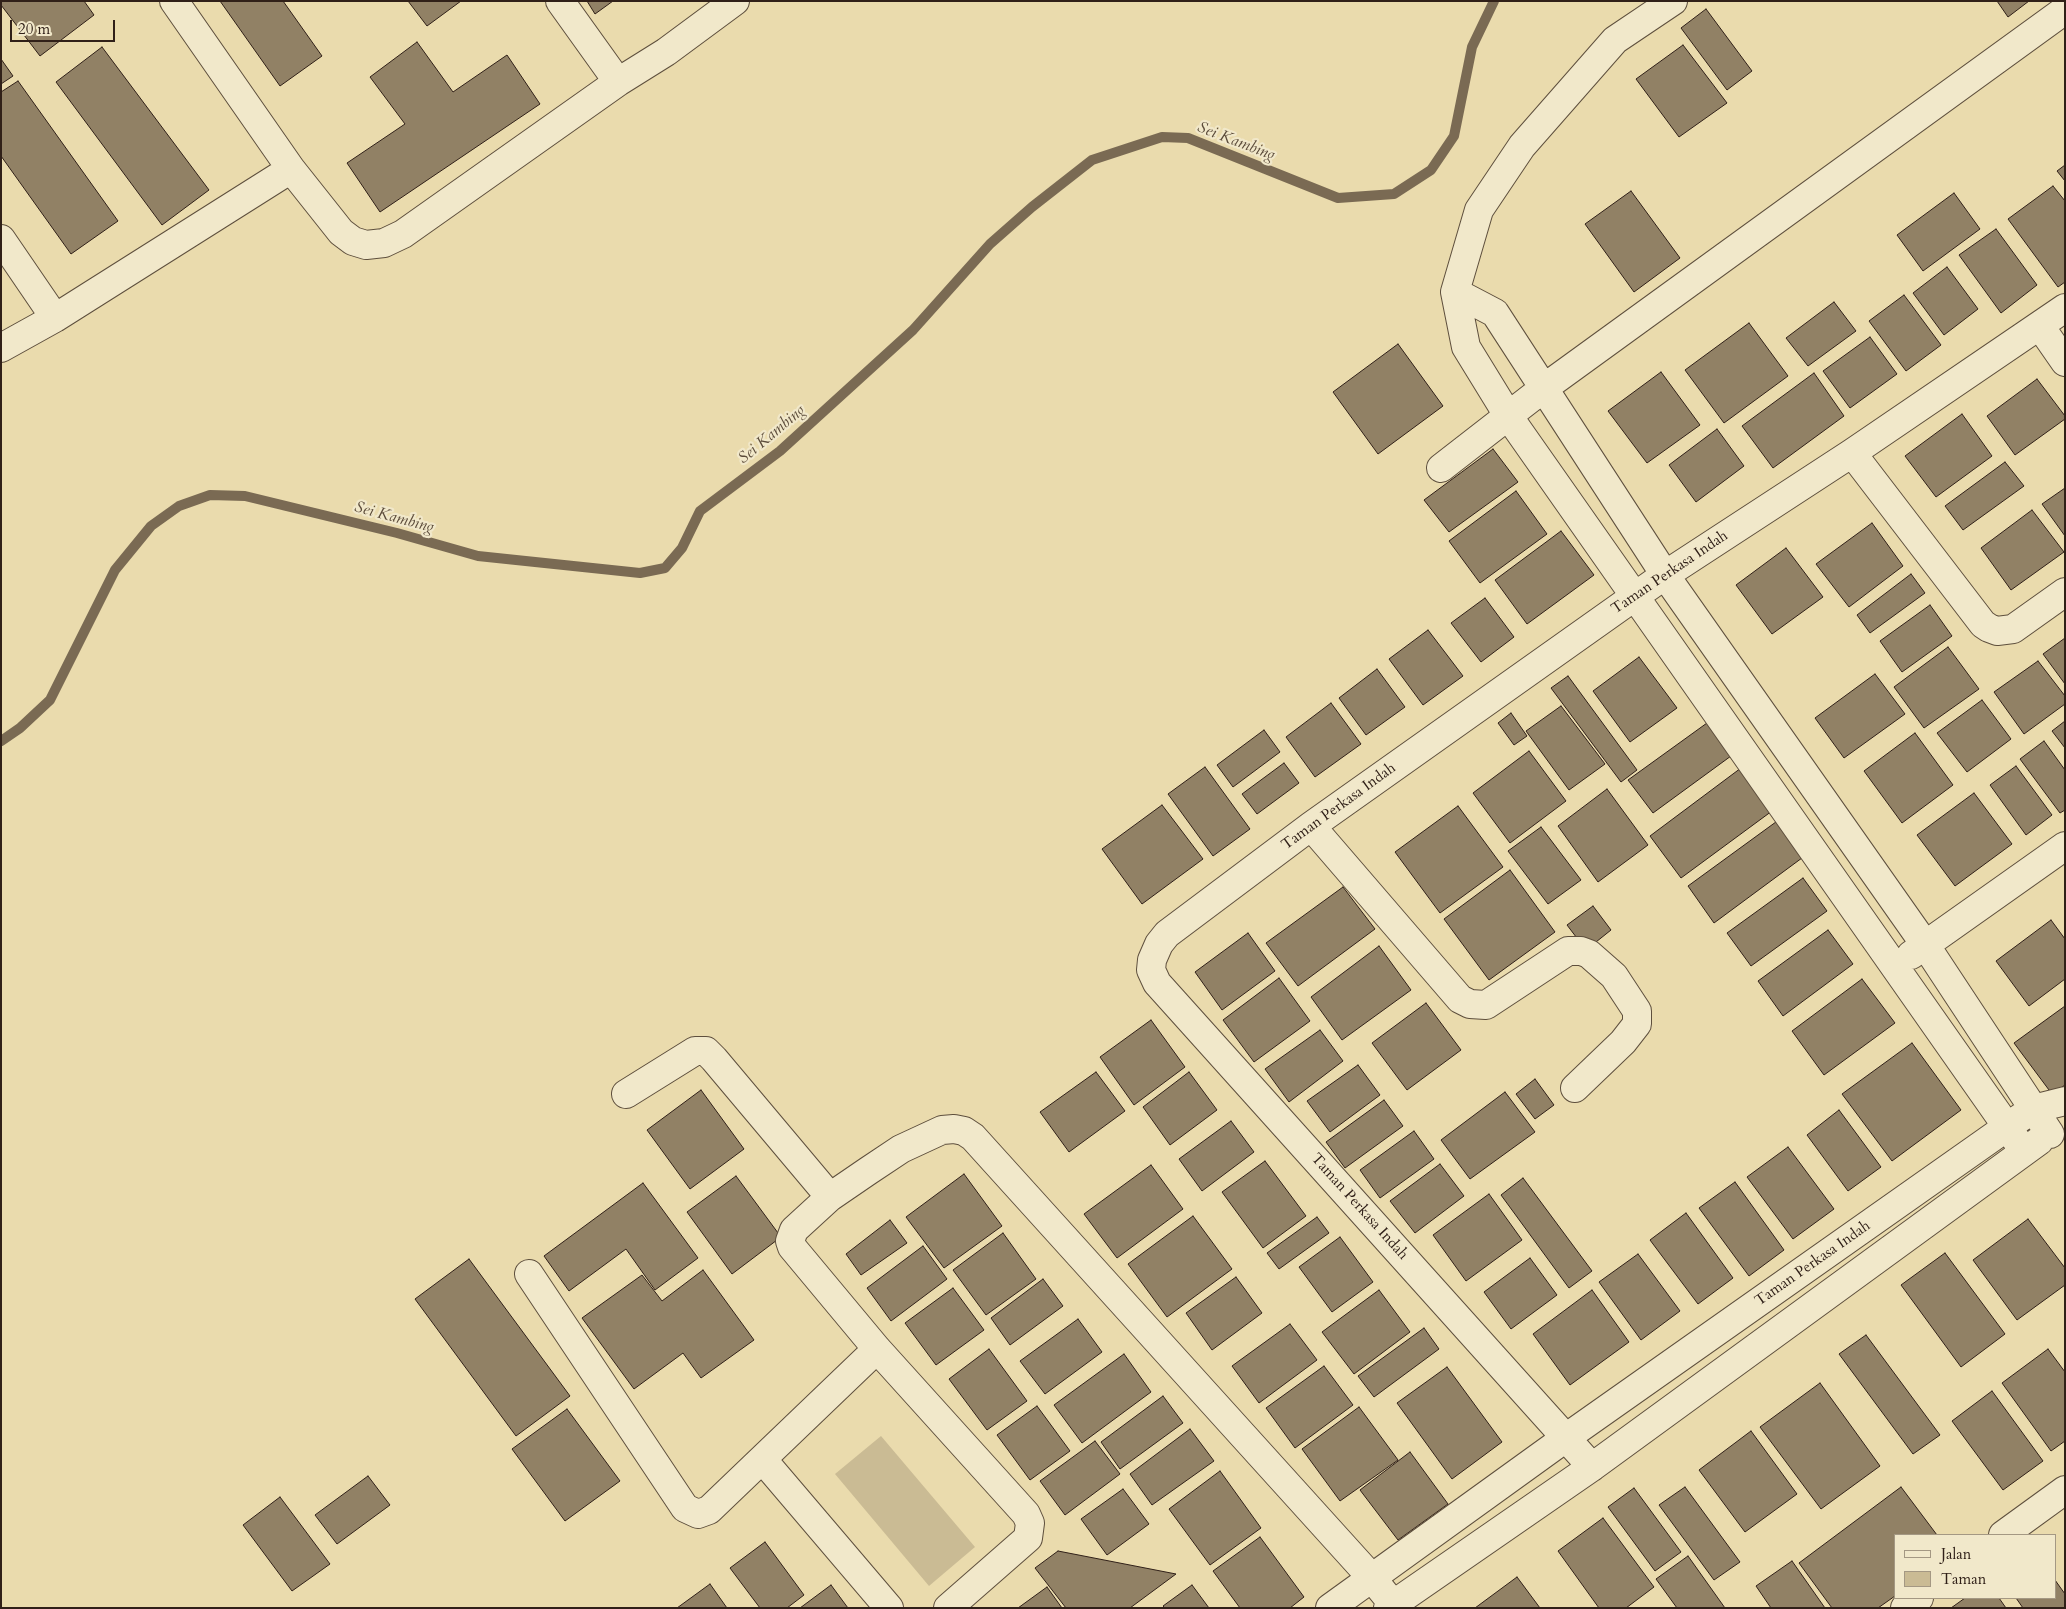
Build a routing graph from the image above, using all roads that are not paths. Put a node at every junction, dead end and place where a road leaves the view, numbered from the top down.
1 (174, 1) edge
2 (560, 1) edge
3 (735, 1) edge
4 (1673, 1) edge
5 (2065, 10) edge
6 (618, 82) junction
7 (292, 169) junction
8 (1, 239) edge
9 (1455, 292) junction
10 (2065, 308) edge
11 (55, 318) junction
12 (2040, 326) junction
13 (1, 348) edge
14 (2065, 362) edge
15 (1544, 388) junction
16 (1509, 417) junction
17 (1852, 454) junction
18 (1594, 467) junction
19 (1441, 468) dead end
20 (1562, 491) junction
21 (1665, 575) junction
22 (2065, 592) edge
23 (1636, 596) junction
24 (1311, 826) junction
25 (2065, 846) edge
26 (1926, 946) junction
27 (1896, 966) junction
28 (1575, 1088) dead end
29 (626, 1094) dead end
30 (2065, 1101) edge
31 (2034, 1109) junction
32 (2007, 1127) junction
33 (2057, 1128) edge
34 (2024, 1151) junction
35 (830, 1197) junction
36 (528, 1274) dead end
37 (878, 1349) junction
38 (1566, 1437) junction
39 (763, 1460) junction
40 (1592, 1467) junction
41 (2065, 1490) edge
42 (2005, 1534) edge
43 (1371, 1577) junction
44 (1918, 1599) edge
45 (1390, 1606) edge
46 (889, 1608) edge
47 (948, 1608) edge
48 (1330, 1608) edge
49 (1905, 1608) edge

1 - 7 street
2 - 6 street
3 - 6 street
4 - 9 street
5 - 15 street
6 - 7 street
7 - 11 street
8 - 11 street
9 - 15 street
9 - 16 street
10 - 12 street, Taman Perkasa Indah
11 - 13 street
12 - 14 street
12 - 17 street, Taman Perkasa Indah
15 - 16 street
15 - 18 street
16 - 19 street
16 - 20 street
17 - 21 street, Taman Perkasa Indah
17 - 22 street
18 - 20 street
18 - 21 street
20 - 23 street
21 - 23 street, Taman Perkasa Indah
21 - 26 street
23 - 24 street, Taman Perkasa Indah
23 - 27 street
24 - 28 street
24 - 38 street, Taman Perkasa Indah
25 - 26 street
26 - 27 street
26 - 31 street
27 - 32 street
29 - 35 street
30 - 31 street, Taman Perkasa Indah
31 - 32 street, Taman Perkasa Indah
31 - 33 street
32 - 34 street
32 - 38 street, Taman Perkasa Indah
33 - 34 street
34 - 40 street
35 - 37 street
35 - 43 street
36 - 39 street
37 - 39 street
37 - 47 street
38 - 40 street, Taman Perkasa Indah
38 - 43 street, Taman Perkasa Indah
39 - 46 street
40 - 45 street
41 - 42 street
43 - 45 street
43 - 48 street, Taman Perkasa Indah
44 - 49 street

